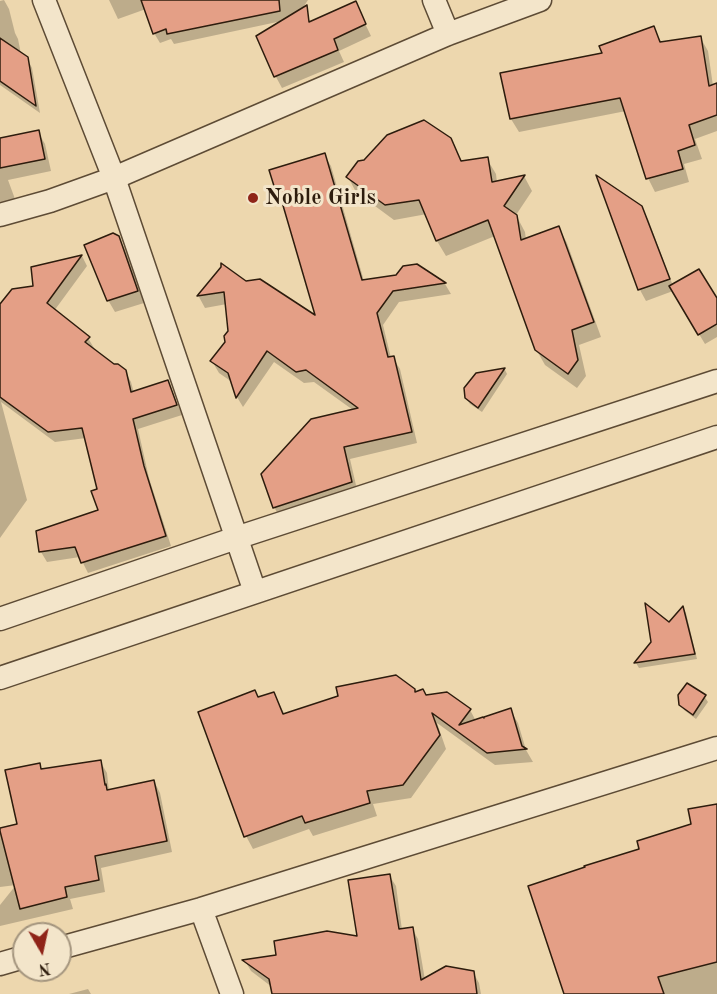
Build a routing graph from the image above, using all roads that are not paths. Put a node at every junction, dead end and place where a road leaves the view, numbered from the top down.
1 (44, 0) edge
2 (434, 0) edge
3 (540, 0) edge
4 (448, 34) junction
5 (114, 178) junction
6 (0, 215) edge
7 (717, 381) edge
8 (717, 437) edge
9 (236, 538) junction
10 (255, 592) junction
11 (0, 619) edge
12 (0, 678) edge
13 (717, 748) edge
14 (201, 909) junction
15 (72, 945) edge
16 (232, 994) edge

1 - 5 street
2 - 4 street
3 - 4 street
4 - 5 street
5 - 6 street
5 - 9 street
7 - 9 street
8 - 10 street
9 - 10 street
9 - 11 street
10 - 12 street
13 - 14 street
14 - 15 street
14 - 16 street

